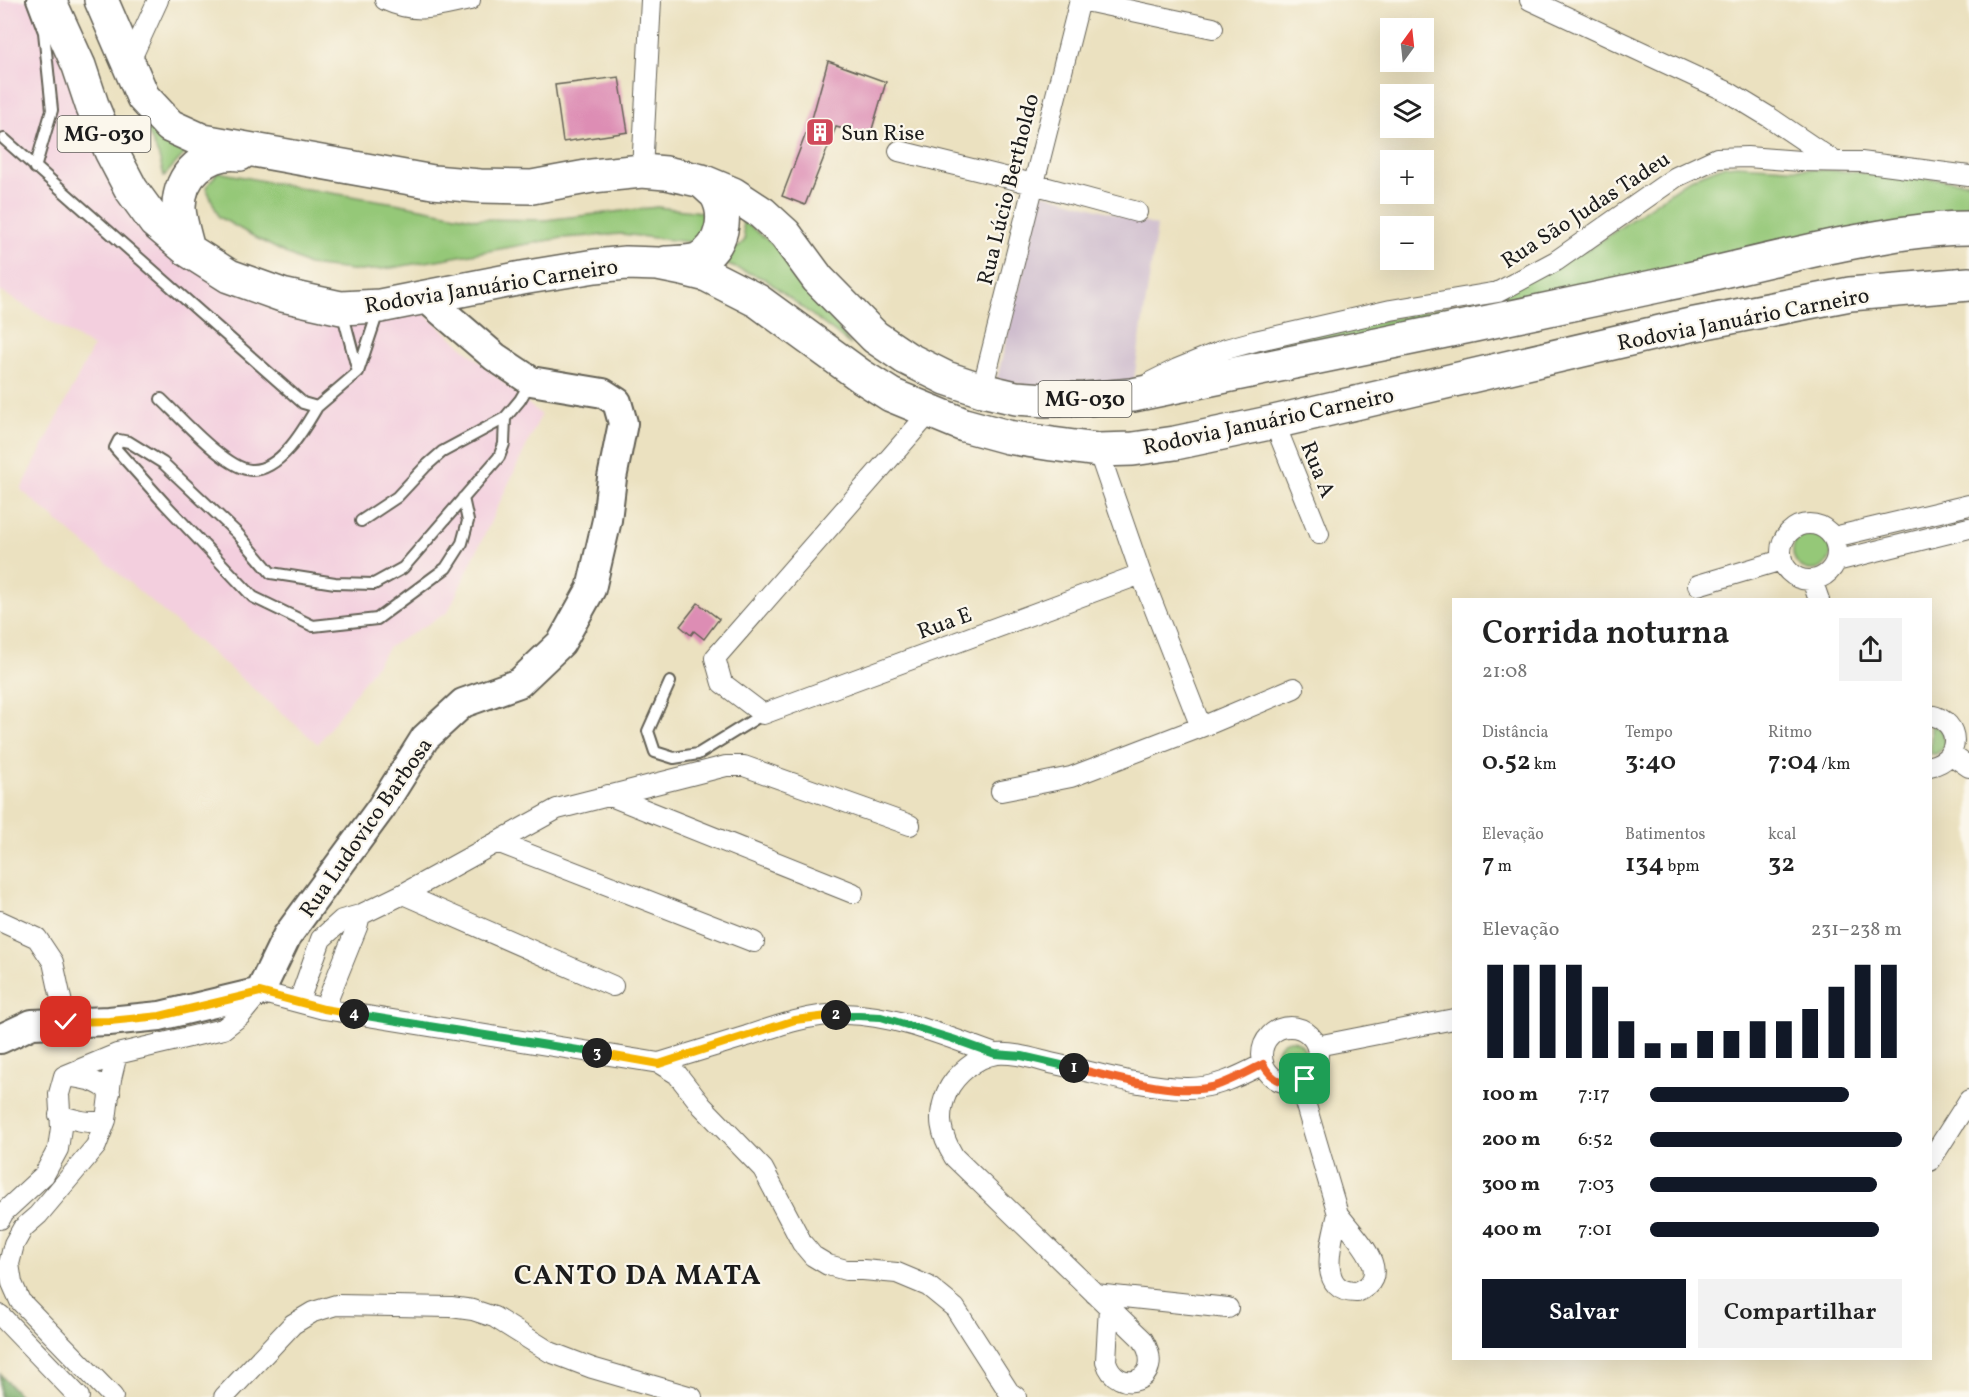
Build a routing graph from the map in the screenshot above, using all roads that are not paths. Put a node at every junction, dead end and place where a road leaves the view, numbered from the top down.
1 (32, 0) edge
2 (49, 0) edge
3 (102, 0) edge
4 (158, 0) edge
5 (385, 0) edge
6 (470, 0) edge
7 (651, 0) edge
8 (1080, 0) edge
9 (1530, 0) edge
10 (1213, 28) dead end
11 (129, 63) junction
12 (4, 139) dead end
13 (898, 151) dead end
14 (265, 153) junction
15 (1834, 161) junction
16 (35, 168) junction
17 (642, 171) junction
18 (1969, 176) edge
19 (702, 181) junction
20 (1033, 184) junction
21 (1137, 212) dead end
22 (1969, 228) edge
23 (188, 250) junction
24 (658, 264) junction
25 (1969, 284) edge
26 (429, 297) junction
27 (380, 306) junction
28 (341, 308) junction
29 (358, 372) junction
30 (531, 381) junction
31 (982, 390) junction
32 (1133, 395) junction
33 (161, 399) dead end
34 (317, 407) junction
35 (930, 412) junction
36 (505, 418) junction
37 (1274, 422) junction
38 (1098, 450) junction
39 (463, 498) junction
40 (1969, 505) edge
41 (361, 520) dead end
42 (1969, 528) edge
43 (1319, 534) dead end
44 (1834, 537) junction
45 (1782, 560) junction
46 (1836, 561) junction
47 (1141, 574) junction
48 (1812, 580) junction
49 (1698, 585) dead end
50 (1818, 598) edge
51 (670, 682) dead end
52 (1294, 688) dead end
53 (763, 714) junction
54 (1932, 716) edge
55 (1201, 727) junction
56 (1950, 754) junction
57 (1932, 765) edge
58 (1969, 767) edge
59 (1001, 792) dead end
60 (608, 795) junction
61 (910, 825) dead end
62 (498, 842) junction
63 (853, 893) dead end
64 (403, 894) junction
65 (360, 915) junction
66 (0, 921) edge
67 (754, 942) dead end
68 (614, 986) dead end
69 (260, 992) junction
70 (299, 1001) junction
71 (324, 1009) junction
72 (1452, 1019) edge
73 (66, 1022) junction
74 (0, 1039) edge
75 (1317, 1046) junction
76 (117, 1054) junction
77 (995, 1054) junction
78 (659, 1064) junction
79 (1263, 1064) junction
80 (64, 1076) junction
81 (1299, 1082) junction
82 (110, 1092) junction
83 (1969, 1100) edge
84 (59, 1114) junction
85 (106, 1120) junction
86 (1932, 1158) edge
87 (1338, 1214) dead end
88 (0, 1219) edge
89 (1228, 1308) dead end
90 (0, 1315) edge
91 (79, 1397) edge
92 (113, 1397) edge
93 (224, 1397) edge
94 (692, 1397) edge
95 (1016, 1397) edge

1 - 16 lane
2 - 23 highway, Rodovia Januário Carneiro / MG-030
3 - 11 highway, MG-030
4 - 11 street
5 - 6 street
7 - 17 street
8 - 10 street
8 - 20 street, Rua Lúcio Bertholdo
9 - 15 street
11 - 14 highway, MG-030
12 - 16 lane
13 - 20 street
14 - 17 highway, MG-030
14 - 23 highway
15 - 18 street, Rua São Judas Tadeu
15 - 32 street, Rua São Judas Tadeu
16 - 34 lane
17 - 19 highway, MG-030
19 - 24 highway
19 - 31 highway, MG-030
20 - 21 street
20 - 31 street, Rua Lúcio Bertholdo
22 - 32 highway, MG-030
23 - 28 highway, Rodovia Januário Carneiro / MG-030
24 - 26 highway, Rodovia Januário Carneiro / MG-030
24 - 35 highway, Rodovia Januário Carneiro / MG-030
25 - 37 highway, Rodovia Januário Carneiro / MG-030
26 - 27 highway, Rodovia Januário Carneiro / MG-030
26 - 30 street, Rua Ludovico Barbosa
27 - 28 highway, Rodovia Januário Carneiro / MG-030
27 - 29 lane
28 - 29 lane
29 - 34 lane
30 - 36 lane
30 - 69 street, Rua Ludovico Barbosa
31 - 32 highway, MG-030
33 - 34 lane
35 - 38 highway, Rodovia Januário Carneiro / MG-030
35 - 53 street
36 - 39 lane
36 - 41 lane
37 - 38 highway, Rodovia Januário Carneiro / MG-030
37 - 43 street, Rua A
38 - 47 street
39 - 39 lane
40 - 44 street
42 - 46 street
44 - 45 street
44 - 46 street
45 - 48 street
45 - 49 street
46 - 48 street
47 - 53 street, Rua E
47 - 55 street
48 - 50 street
51 - 53 lane
52 - 55 street
54 - 56 street
55 - 59 street
56 - 57 street
56 - 58 street
60 - 61 street
60 - 62 street
60 - 63 street
62 - 64 street
62 - 67 street
64 - 65 street
64 - 68 street
65 - 70 street
65 - 71 street
66 - 73 street
69 - 70 street
69 - 73 street
69 - 76 street
70 - 71 street
71 - 78 street
72 - 75 street
73 - 74 street
75 - 79 street
75 - 81 street
76 - 80 street
76 - 82 street
77 - 78 street
77 - 79 street
77 - 89 street
78 - 95 street
79 - 81 street
80 - 82 street
80 - 84 street
81 - 87 street
82 - 85 street
83 - 86 street
84 - 85 street
84 - 88 street
85 - 92 street
90 - 91 street
93 - 94 street

